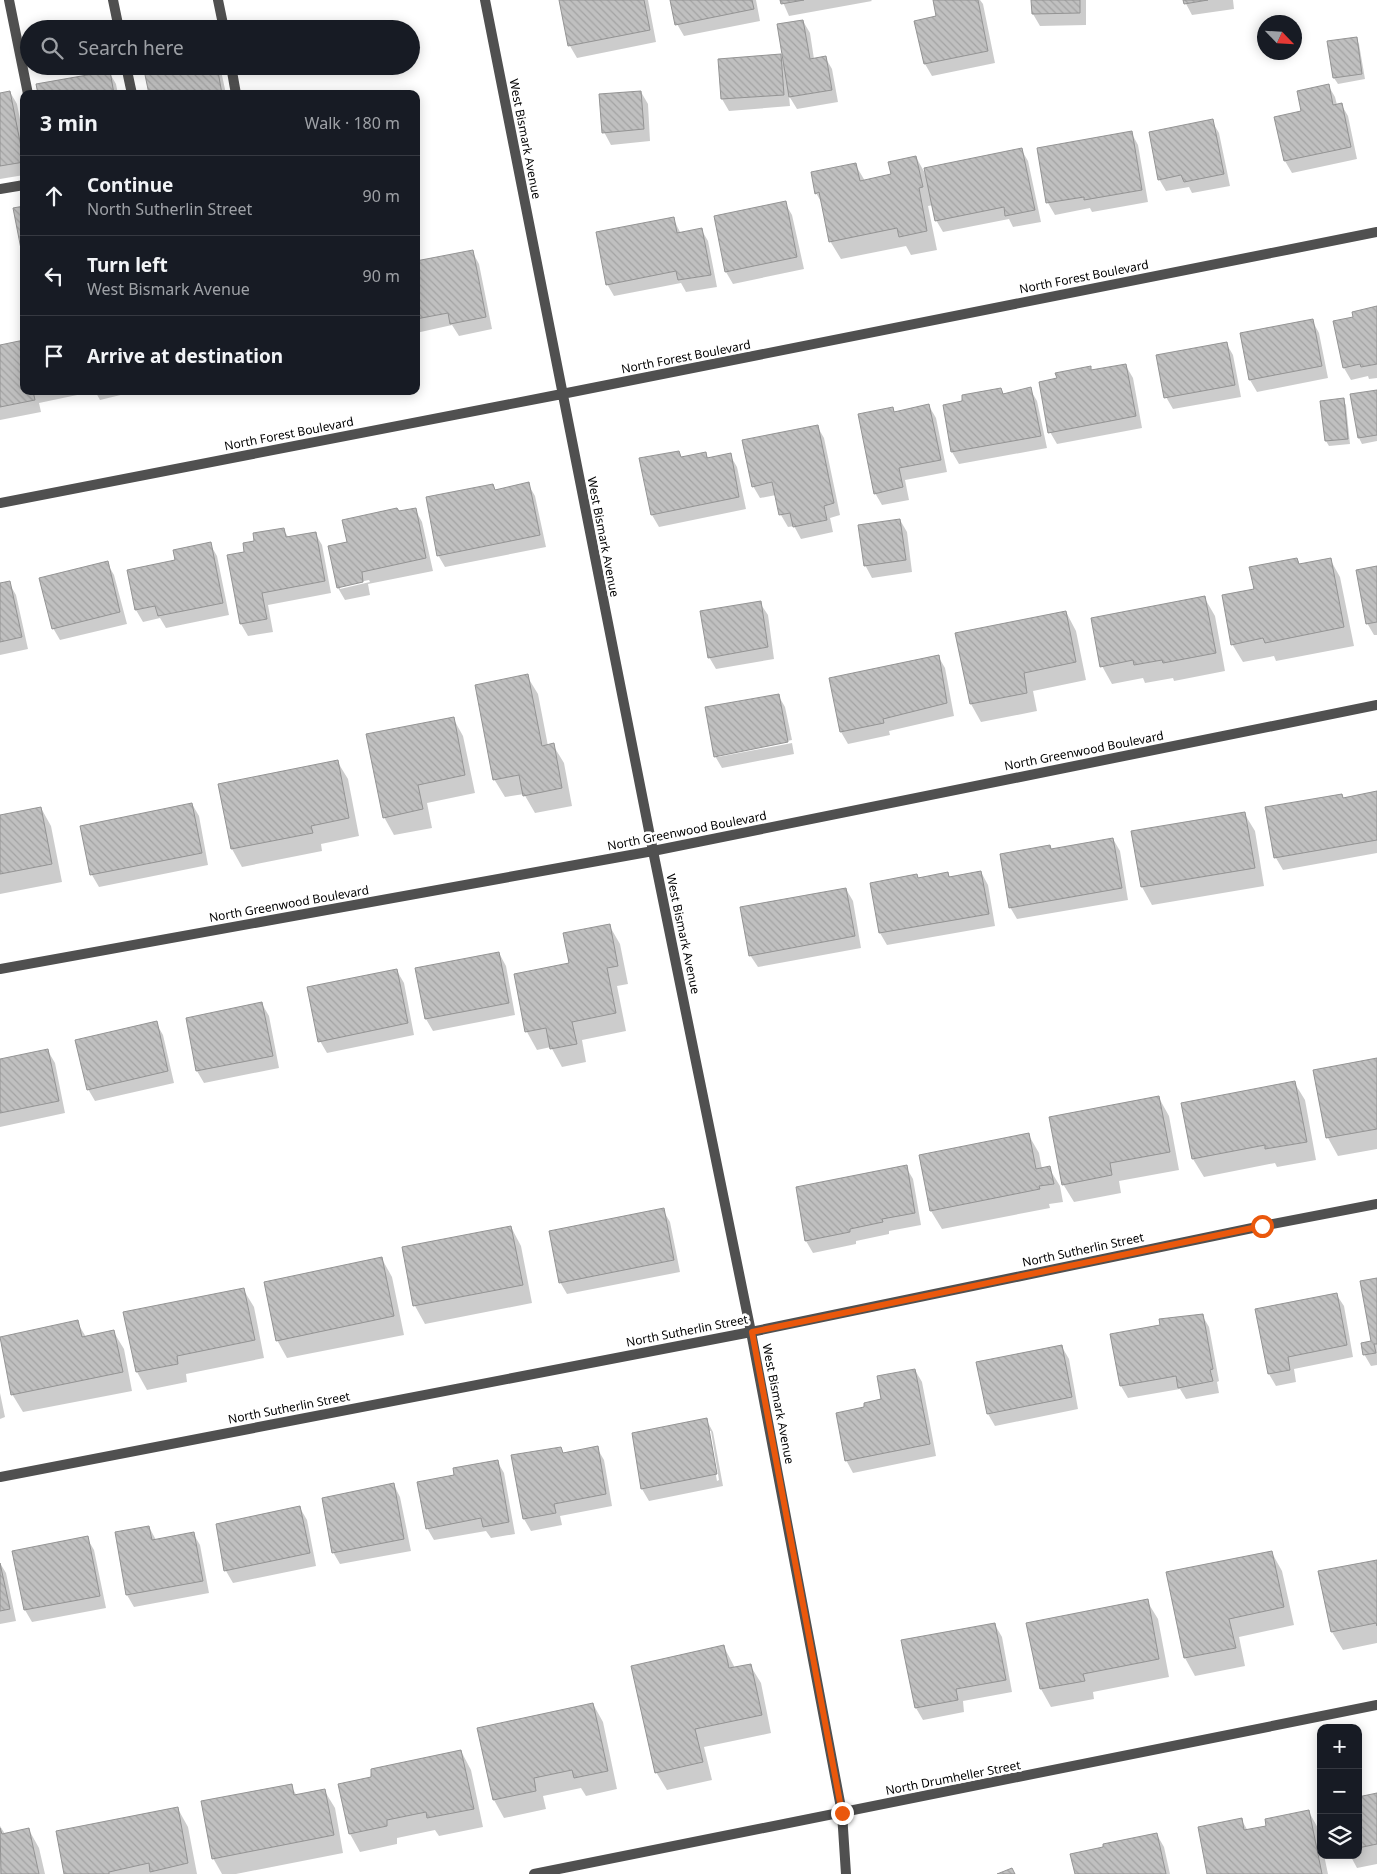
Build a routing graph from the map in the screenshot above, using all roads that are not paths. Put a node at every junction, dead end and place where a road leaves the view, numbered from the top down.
1 (9, 0) edge
2 (113, 0) edge
3 (218, 0) edge
4 (485, 0) edge
5 (117, 20) edge
6 (222, 20) edge
7 (20, 54) edge
8 (24, 75) edge
9 (128, 75) edge
10 (233, 75) edge
11 (27, 90) edge
12 (131, 90) edge
13 (235, 90) edge
14 (20, 186) edge
15 (0, 190) edge
16 (1377, 232) edge
17 (562, 394) junction
18 (0, 503) edge
19 (1377, 705) edge
20 (653, 851) junction
21 (0, 969) edge
22 (1377, 1204) edge
23 (752, 1332) junction
24 (0, 1477) edge
25 (1377, 1706) edge
26 (842, 1813) junction
27 (534, 1874) edge
28 (846, 1874) edge

1 - 7 street
2 - 5 street
3 - 6 street
4 - 17 street, West Bismark Avenue
8 - 11 street
9 - 12 street
10 - 13 street
14 - 15 street
16 - 17 street, North Forest Boulevard
17 - 18 street, North Forest Boulevard
17 - 20 street, West Bismark Avenue
19 - 20 street, North Greenwood Boulevard
20 - 21 street, North Greenwood Boulevard
20 - 23 street, West Bismark Avenue
22 - 23 street, North Sutherlin Street
23 - 24 street, North Sutherlin Street
23 - 26 street, West Bismark Avenue
25 - 26 street, North Drumheller Street
26 - 27 street, North Drumheller Street
26 - 28 street, West Bismark Avenue

